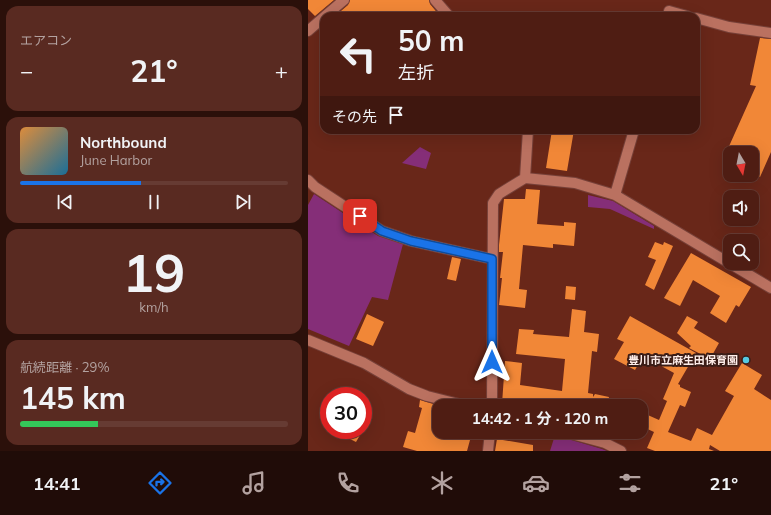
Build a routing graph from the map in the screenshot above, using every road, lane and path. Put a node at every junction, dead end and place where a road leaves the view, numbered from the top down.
1 (344, 0) edge
2 (435, 0) edge
3 (331, 12) edge
4 (446, 12) edge
5 (700, 19) edge
6 (320, 21) edge
7 (308, 31) edge
8 (771, 33) edge
9 (528, 134) edge
10 (633, 134) edge
11 (525, 178) junction
12 (308, 180) edge
13 (615, 195) junction
14 (492, 259) junction
15 (771, 288) edge
16 (308, 340) edge
17 (439, 399) edge
18 (492, 399) edge
19 (489, 439) edge
20 (590, 439) edge
21 (488, 451) edge
22 (621, 451) edge

1 - 3 street
2 - 4 street
5 - 8 street
6 - 7 street
9 - 11 street
10 - 13 street
11 - 13 street
11 - 14 street
12 - 14 street
13 - 15 street
14 - 18 street
16 - 17 street
19 - 21 street
20 - 22 street

